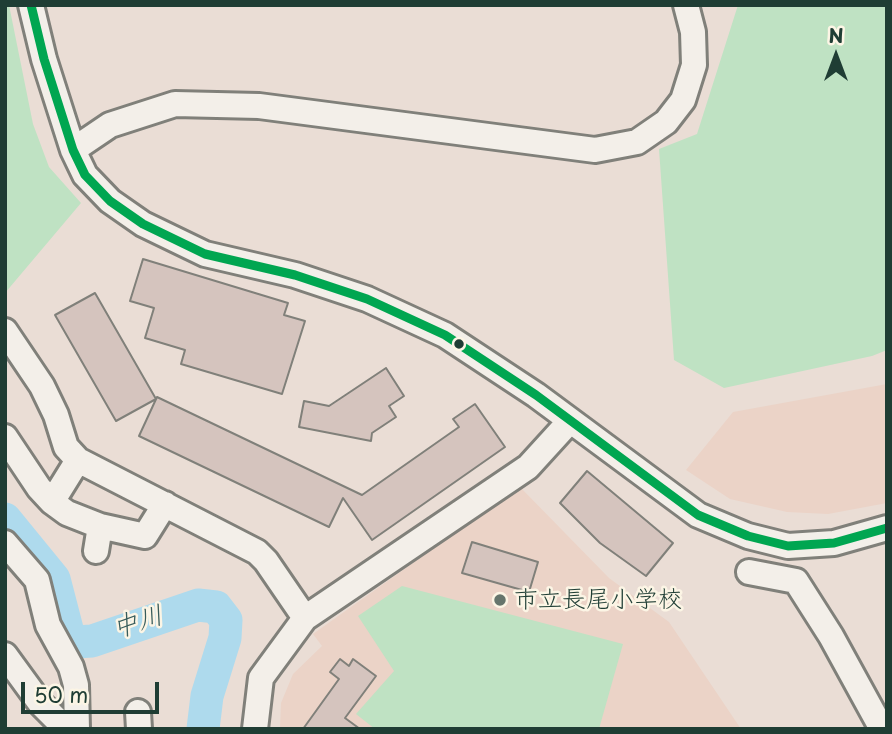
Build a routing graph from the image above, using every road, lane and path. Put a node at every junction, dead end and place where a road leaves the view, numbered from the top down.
1 (31, 5) edge
2 (686, 5) edge
3 (74, 150) junction
4 (5, 331) edge
5 (569, 422) junction
6 (7, 442) edge
7 (78, 460) junction
8 (52, 502) junction
9 (164, 504) junction
10 (100, 526) junction
11 (887, 528) edge
12 (5, 543) edge
13 (96, 551) dead end
14 (750, 572) dead end
15 (305, 618) junction
16 (5, 655) edge
17 (66, 729) edge
18 (77, 729) edge
19 (255, 729) edge
20 (882, 729) edge

1 - 3 street
2 - 3 street
3 - 5 street
4 - 7 street
5 - 11 street
5 - 15 street
6 - 8 street
7 - 8 street
7 - 9 street
8 - 10 street
9 - 10 street
9 - 15 street
10 - 13 street
12 - 18 street
14 - 20 street
15 - 19 street
16 - 17 street

